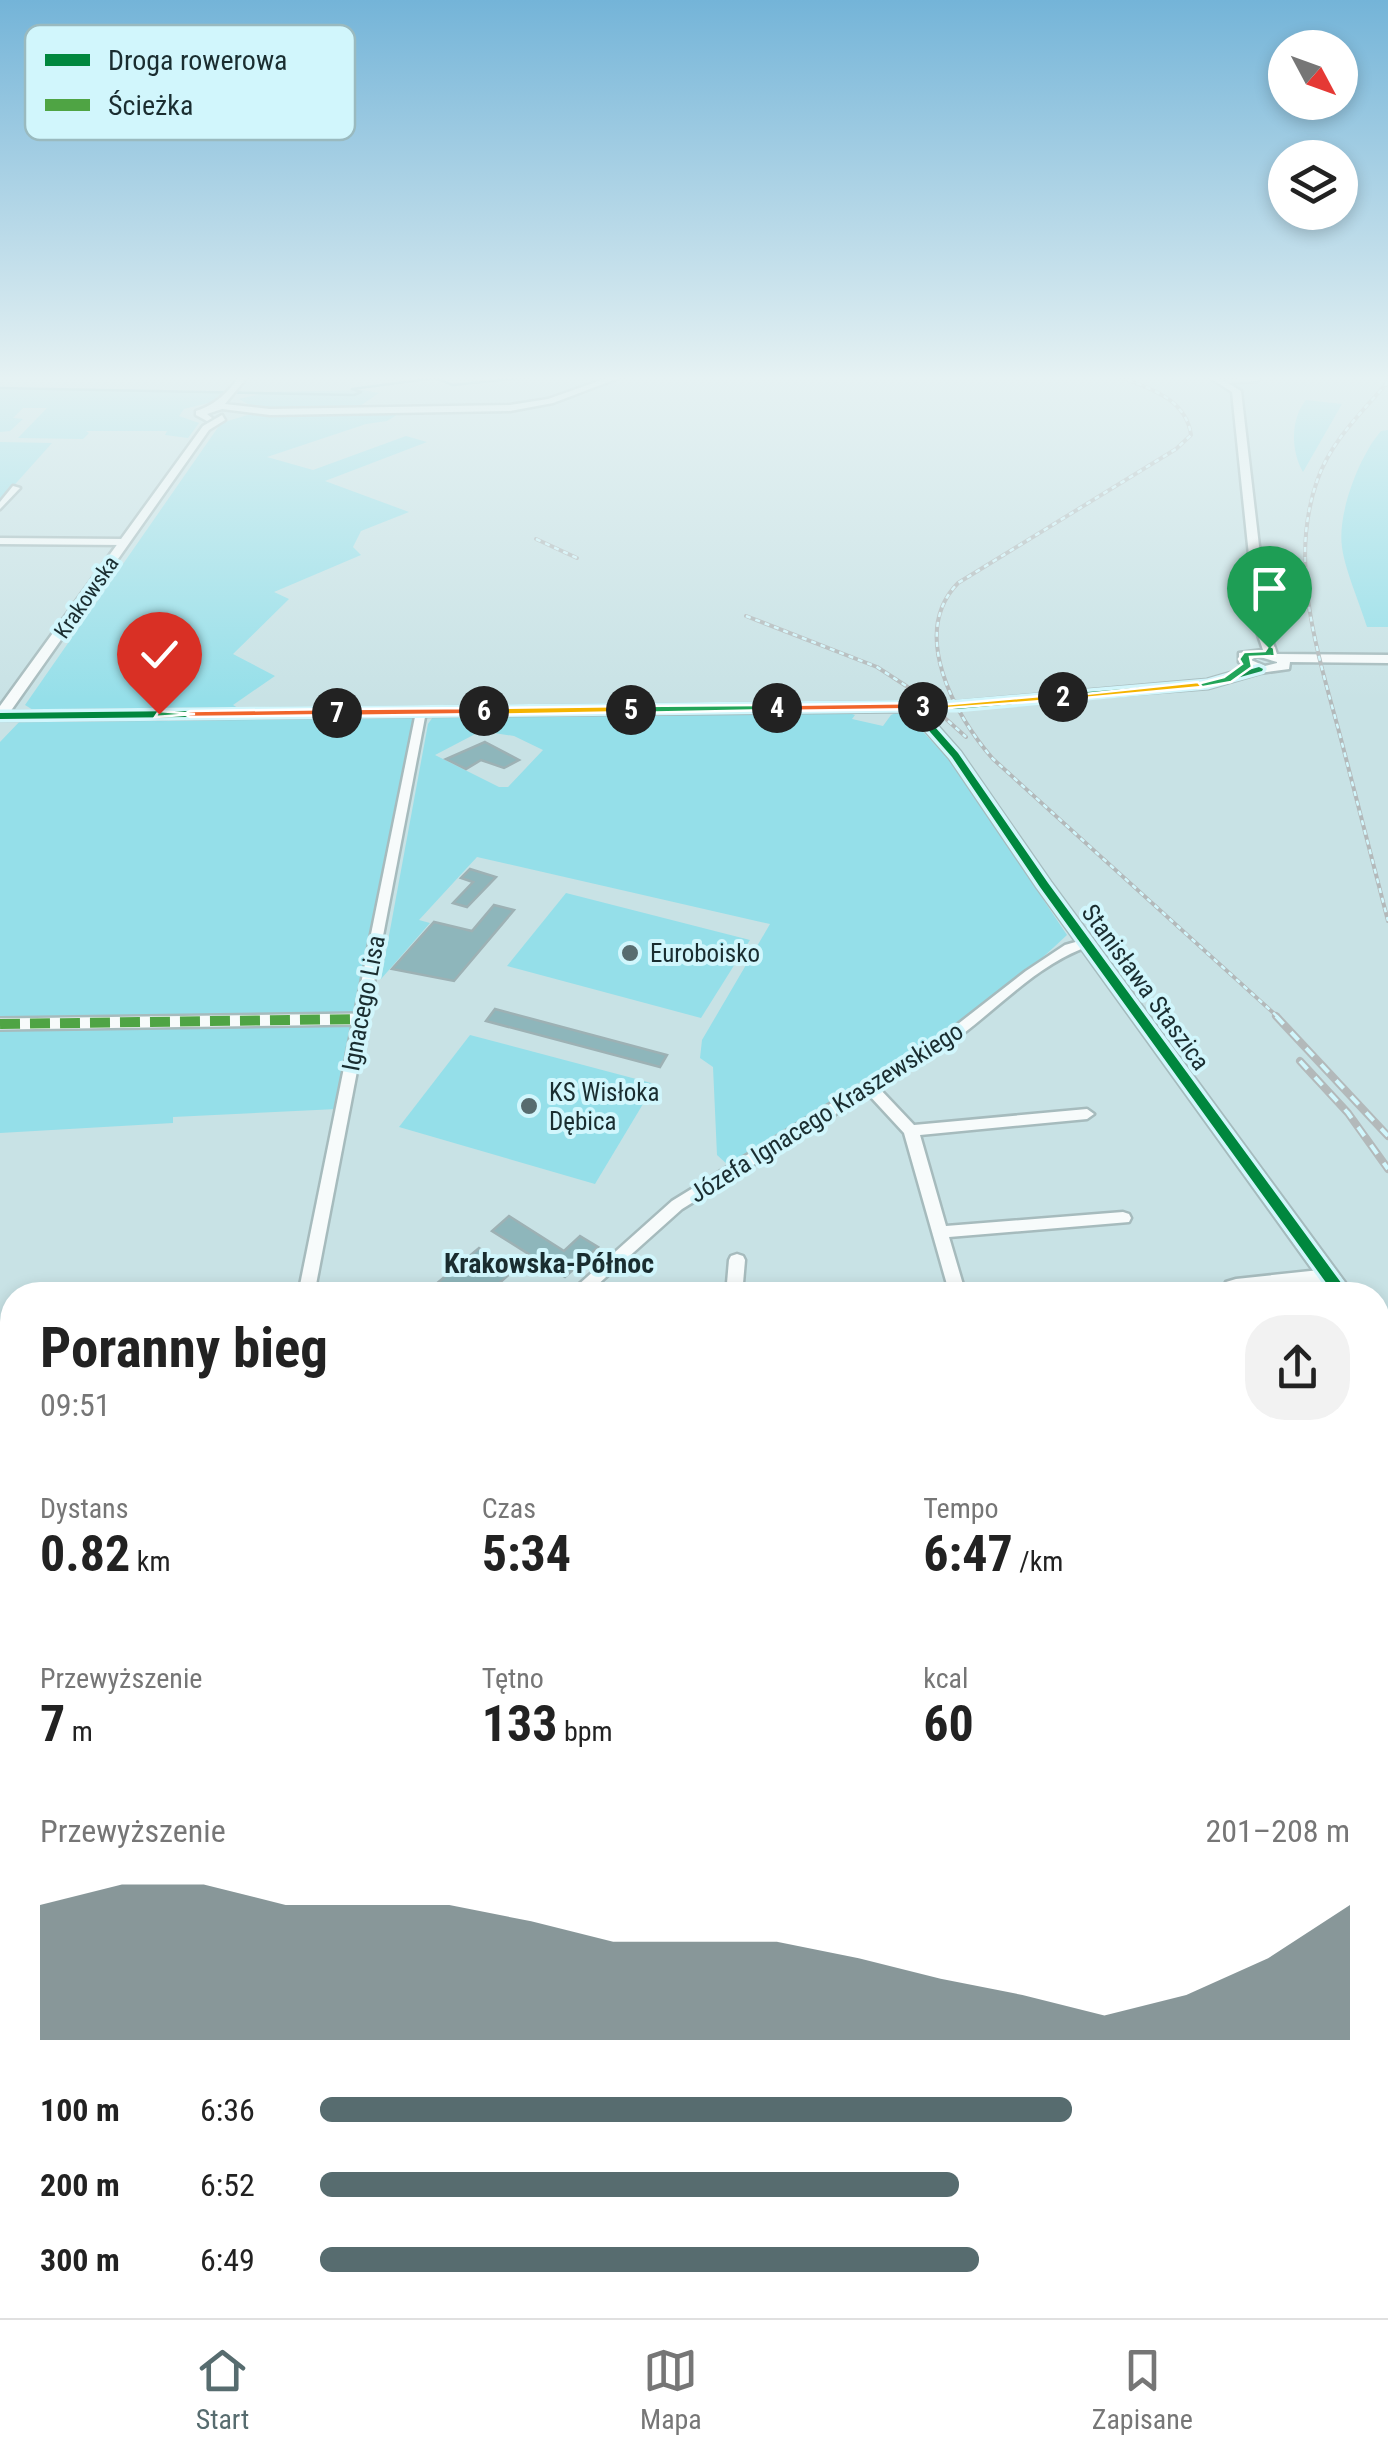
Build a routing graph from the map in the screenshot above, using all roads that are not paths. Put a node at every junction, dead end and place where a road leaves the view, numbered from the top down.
1 (164, 484) edge
2 (1247, 484) edge
3 (16, 488) dead end
4 (0, 507) edge
5 (0, 541) edge
6 (124, 542) junction
7 (1267, 660) junction
8 (1388, 660) edge
9 (5, 703) edge
10 (913, 707) junction
11 (421, 712) junction
12 (0, 716) edge
13 (1086, 943) junction
14 (360, 1019) junction
15 (0, 1024) edge
16 (870, 1088) junction
17 (1087, 1114) dead end
18 (911, 1131) junction
19 (1123, 1218) dead end
20 (940, 1232) junction
21 (737, 1260) dead end
22 (1330, 1276) junction
23 (309, 1282) edge
24 (590, 1282) edge
25 (735, 1282) edge
26 (954, 1282) edge
27 (1267, 1282) edge
28 (1334, 1282) edge

1 - 6 street, Krakowska
2 - 7 street
3 - 4 street
5 - 6 street
6 - 9 street, Krakowska
7 - 8 street
7 - 10 street
9 - 12 street, Krakowska
10 - 11 street
10 - 13 street, Stanisława Staszica
11 - 12 street
11 - 14 street, Ignacego Lisa
13 - 16 street, Józefa Ignacego Kraszewskiego
13 - 22 street, Stanisława Staszica
14 - 15 street
14 - 23 street, Ignacego Lisa
16 - 18 street
16 - 24 street, Józefa Ignacego Kraszewskiego
17 - 18 street
18 - 20 street
19 - 20 street
20 - 26 street
21 - 25 street
22 - 27 street
22 - 28 street, Stanisława Staszica

